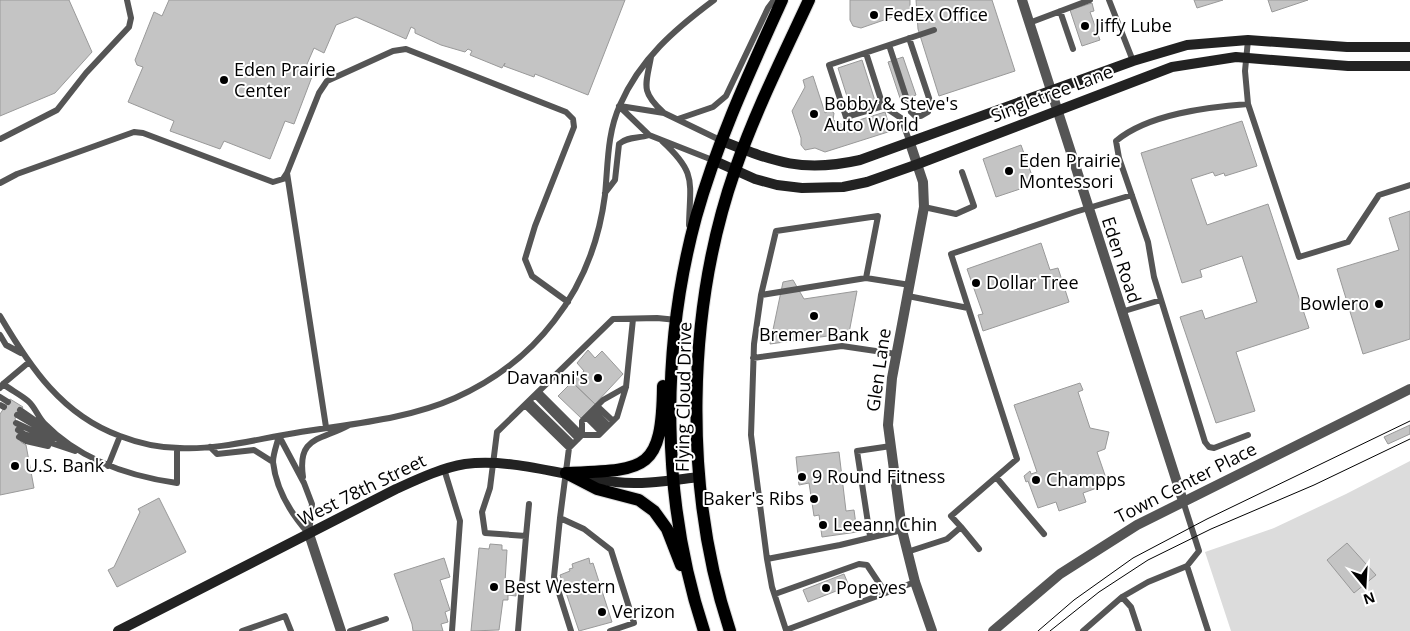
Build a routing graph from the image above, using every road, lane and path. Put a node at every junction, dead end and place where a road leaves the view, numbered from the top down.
1 (127, 0) edge
2 (714, 0) edge
3 (774, 0) edge
4 (782, 0) edge
5 (809, 0) edge
6 (1022, 0) edge
7 (1090, 0) edge
8 (1109, 0) edge
9 (1060, 11) junction
10 (1029, 23) junction
11 (934, 30) dead end
12 (909, 38) junction
13 (1248, 40) junction
14 (889, 45) junction
15 (1410, 47) edge
16 (1073, 49) dead end
17 (866, 53) junction
18 (652, 55) junction
19 (1247, 58) junction
20 (1133, 61) junction
21 (1410, 66) edge
22 (1050, 90) junction
23 (1248, 104) junction
24 (619, 106) junction
25 (883, 106) junction
26 (1055, 110) junction
27 (911, 112) junction
28 (664, 113) junction
29 (901, 118) junction
30 (678, 119) junction
31 (649, 135) junction
32 (0, 139) edge
33 (722, 140) junction
34 (662, 141) junction
35 (910, 143) junction
36 (743, 149) junction
37 (715, 160) junction
38 (918, 164) junction
39 (735, 170) junction
40 (962, 172) dead end
41 (287, 173) junction
42 (0, 183) edge
43 (1410, 185) edge
44 (605, 194) junction
45 (1132, 195) junction
46 (924, 207) junction
47 (1087, 208) junction
48 (689, 245) junction
49 (866, 278) junction
50 (910, 285) junction
51 (761, 295) junction
52 (908, 296) junction
53 (1161, 300) junction
54 (568, 302) junction
55 (968, 308) junction
56 (1121, 312) junction
57 (0, 316) edge
58 (633, 319) junction
59 (677, 320) junction
60 (0, 334) edge
61 (22, 354) junction
62 (896, 354) junction
63 (754, 358) junction
64 (672, 362) junction
65 (28, 363) junction
66 (1, 386) edge
67 (626, 387) junction
68 (1410, 389) edge
69 (537, 394) junction
70 (0, 397) edge
71 (527, 403) junction
72 (2, 408) edge
73 (592, 412) junction
74 (19, 413) dead end
75 (353, 423) junction
76 (607, 427) junction
77 (326, 428) junction
78 (1248, 434) dead end
79 (120, 436) junction
80 (278, 436) junction
81 (576, 441) junction
82 (891, 446) junction
83 (210, 447) junction
84 (177, 448) junction
85 (79, 452) junction
86 (273, 462) junction
87 (492, 463) junction
88 (108, 466) junction
89 (444, 470) junction
90 (566, 473) junction
91 (700, 477) junction
92 (996, 477) junction
93 (675, 480) junction
94 (304, 483) junction
95 (1183, 501) junction
96 (529, 504) dead end
97 (560, 518) junction
98 (961, 527) junction
99 (902, 530) junction
100 (309, 534) junction
101 (1044, 534) dead end
102 (526, 536) junction
103 (870, 536) junction
104 (979, 549) dead end
105 (907, 552) junction
106 (767, 559) junction
107 (1187, 566) junction
108 (915, 582) junction
109 (885, 592) junction
110 (775, 594) junction
111 (1122, 598) junction
112 (694, 600) junction
113 (386, 619) dead end
114 (118, 631) edge
115 (242, 631) edge
116 (291, 631) edge
117 (341, 631) edge
118 (350, 631) edge
119 (452, 631) edge
120 (518, 631) edge
121 (572, 631) edge
122 (610, 631) edge
123 (704, 631) edge
124 (730, 631) edge
125 (786, 631) edge
126 (932, 631) edge
127 (993, 631) edge
128 (1082, 631) edge
129 (1139, 631) edge
130 (1208, 631) edge

1 - 32 lane
2 - 18 lane
3 - 30 lane
4 - 33 main road, Flying Cloud Drive
5 - 36 main road, Flying Cloud Drive
6 - 10 street, Eden Road
7 - 9 lane
8 - 20 lane
9 - 10 lane
9 - 16 lane
10 - 22 street, Eden Road
11 - 12 lane
12 - 14 lane
12 - 27 lane
13 - 15 street, Singletree Lane
13 - 19 lane
13 - 20 street, Singletree Lane
14 - 17 lane
14 - 27 lane
17 - 25 lane
17 - 25 lane
18 - 24 lane
18 - 28 lane
19 - 21 street, Singletree Lane
19 - 23 lane
19 - 26 street, Singletree Lane
20 - 22 street, Singletree Lane
22 - 26 street, Eden Road
22 - 35 street, Singletree Lane
23 - 43 lane
23 - 45 lane
24 - 28 lane
24 - 31 lane
24 - 44 lane
25 - 29 lane
26 - 38 street, Singletree Lane
26 - 47 street, Eden Road
27 - 29 lane
28 - 30 lane
29 - 35 lane
30 - 33 lane
31 - 34 lane
31 - 44 lane
33 - 36 street, Singletree Lane
33 - 37 main road, Flying Cloud Drive
34 - 37 lane
34 - 48 lane
35 - 36 street, Singletree Lane
35 - 38 street, Glen Lane
36 - 39 main road, Flying Cloud Drive
37 - 39 street, Singletree Lane
37 - 48 main road, Flying Cloud Drive
38 - 39 street, Singletree Lane
38 - 46 street, Glen Lane
39 - 91 main road, Flying Cloud Drive
40 - 46 lane
41 - 42 lane
41 - 54 lane
41 - 77 lane
44 - 54 lane
45 - 47 lane
45 - 53 lane
46 - 50 street, Glen Lane
47 - 55 lane
47 - 56 street, Eden Road
48 - 59 main road, Flying Cloud Drive
49 - 50 lane
49 - 51 lane
49 - 51 lane
50 - 52 street, Glen Lane
51 - 63 lane
52 - 55 lane
52 - 62 street, Glen Lane
53 - 56 lane
53 - 78 lane
54 - 75 lane
55 - 92 lane
56 - 95 street, Eden Road
57 - 61 lane
58 - 59 lane
58 - 67 lane
58 - 69 lane
59 - 64 main road, Flying Cloud Drive
60 - 61 lane
61 - 65 lane
62 - 63 lane
62 - 82 street, Glen Lane
63 - 106 lane
64 - 90 main road
64 - 93 main road, Flying Cloud Drive
65 - 66 lane
65 - 79 lane
66 - 85 lane
67 - 73 lane
67 - 76 lane
68 - 95 street, Town Center Place
69 - 71 lane
69 - 81 lane
70 - 72 lane
71 - 81 lane
71 - 87 lane
73 - 76 lane
73 - 76 lane
73 - 81 lane
74 - 85 lane
75 - 77 lane
75 - 94 lane
76 - 81 lane
77 - 80 lane
79 - 84 lane
79 - 88 lane
80 - 83 lane
80 - 86 lane
80 - 94 lane
81 - 90 lane
82 - 99 street, Glen Lane
82 - 103 lane
83 - 84 lane
83 - 86 lane
84 - 88 lane
85 - 85 lane
85 - 88 lane
86 - 100 lane
87 - 89 street, West 78th Street
87 - 90 street, West 78th Street
87 - 102 lane
89 - 100 street, West 78th Street
89 - 119 lane
90 - 93 street, West 78th Street
90 - 97 lane
90 - 112 main road
91 - 93 street, West 78th Street
91 - 124 main road, Flying Cloud Drive
92 - 98 lane
92 - 101 lane
93 - 112 main road, Flying Cloud Drive
94 - 100 lane
95 - 107 lane
95 - 127 street, Town Center Place
96 - 102 lane
97 - 121 lane
97 - 122 lane
98 - 104 lane
98 - 105 lane
99 - 103 lane
99 - 105 street, Glen Lane
100 - 114 street, West 78th Street
100 - 117 street
102 - 120 lane
103 - 106 lane
105 - 108 street, Glen Lane
106 - 110 lane
107 - 111 lane
107 - 130 lane
108 - 109 lane
108 - 126 street, Glen Lane
109 - 110 lane
109 - 125 lane
110 - 125 lane
111 - 128 lane
111 - 129 lane
112 - 123 main road, Flying Cloud Drive
113 - 118 lane
115 - 116 lane

